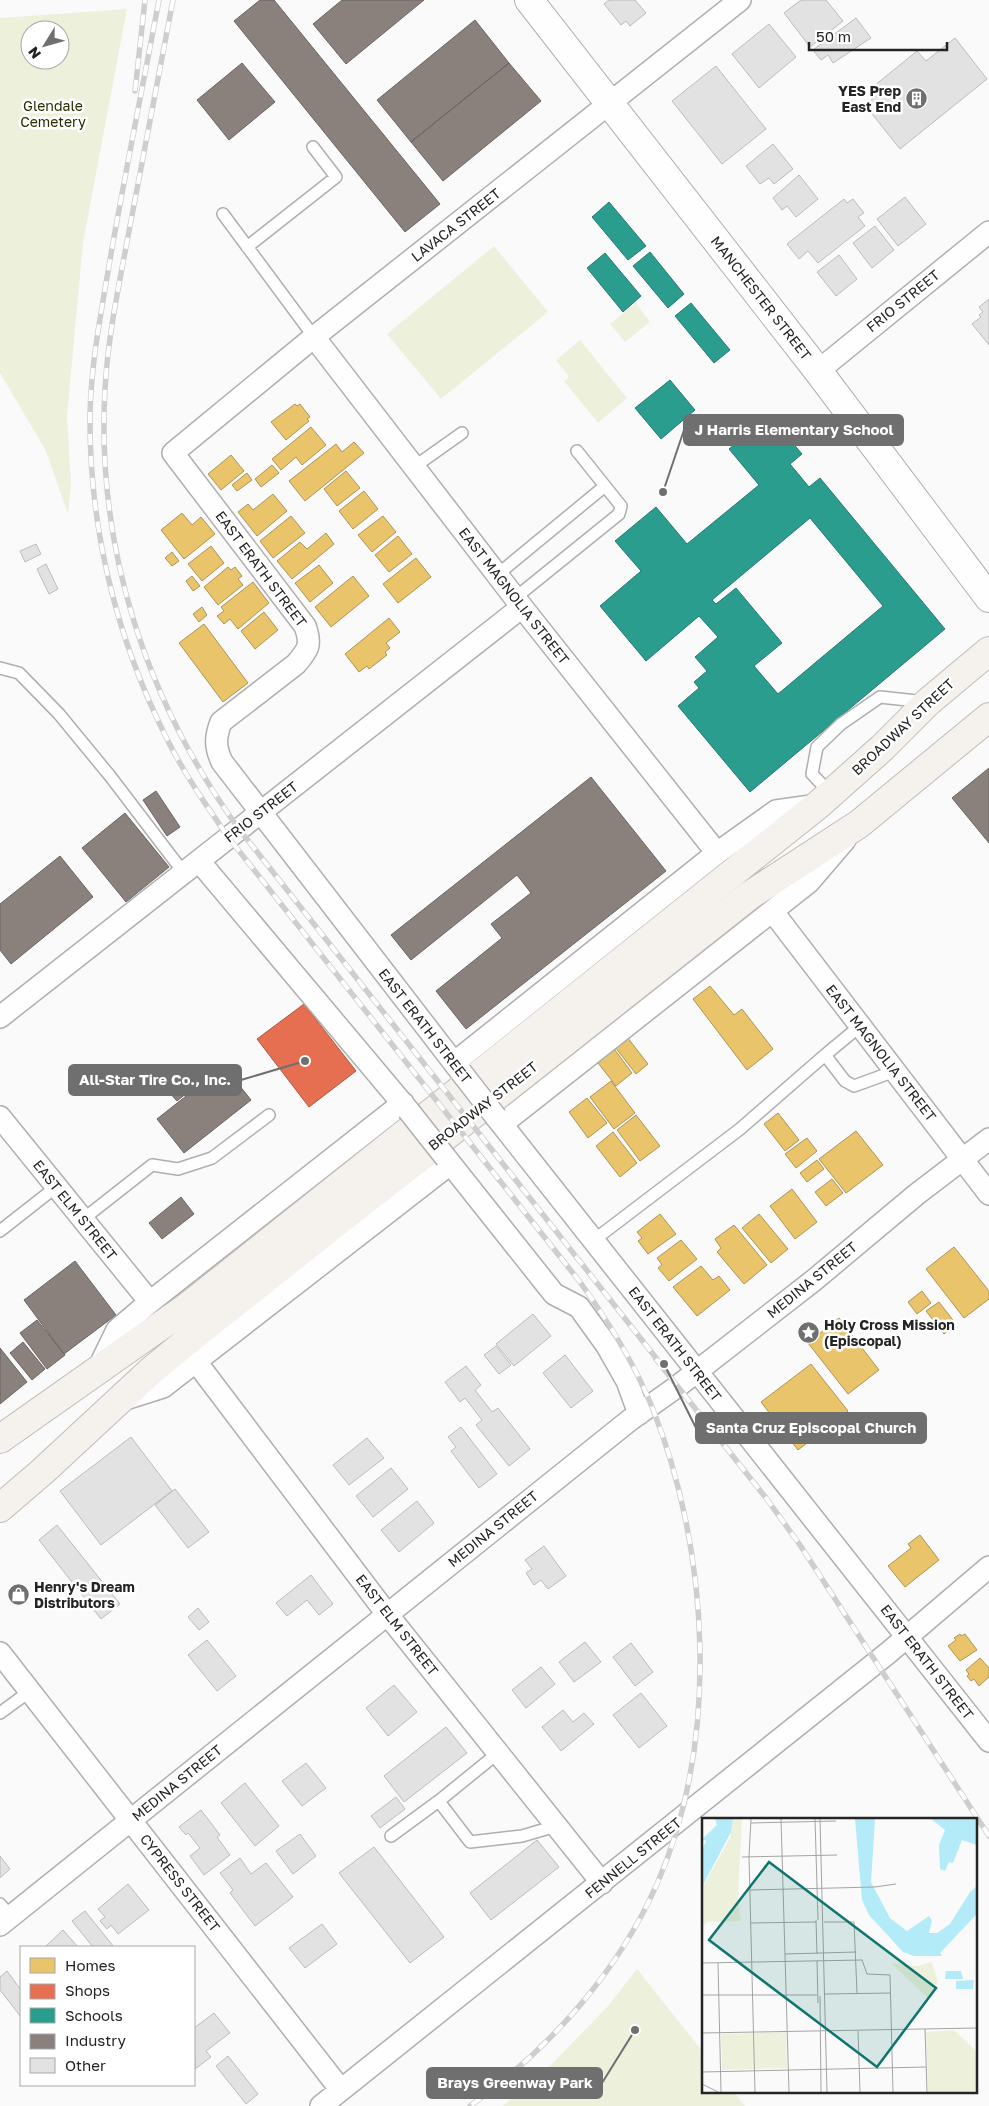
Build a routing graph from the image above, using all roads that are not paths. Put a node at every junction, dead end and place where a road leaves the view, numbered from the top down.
1 (529, 0) edge
2 (740, 0) edge
3 (609, 104) junction
4 (313, 147) dead end
5 (223, 214) dead end
6 (989, 232) edge
7 (247, 247) junction
8 (314, 337) junction
9 (818, 371) junction
10 (462, 433) dead end
11 (577, 451) dead end
12 (173, 453) joint
13 (414, 467) junction
14 (605, 486) junction
15 (497, 574) junction
16 (989, 598) edge
17 (519, 603) junction
18 (989, 651) edge
19 (0, 668) edge
20 (928, 702) junction
21 (989, 717) edge
22 (825, 799) junction
23 (260, 813) junction
24 (859, 824) junction
25 (717, 853) junction
26 (192, 867) junction
27 (773, 912) junction
28 (0, 1017) edge
29 (860, 1026) junction
30 (825, 1055) junction
31 (457, 1068) junction
32 (895, 1072) junction
33 (405, 1107) junction
34 (269, 1115) dead end
35 (0, 1117) edge
36 (499, 1120) junction
37 (989, 1138) edge
38 (963, 1159) junction
39 (448, 1161) junction
40 (56, 1187) junction
41 (989, 1194) edge
42 (82, 1220) junction
43 (0, 1231) edge
44 (594, 1240) junction
45 (150, 1302) junction
46 (197, 1363) junction
47 (97, 1371) junction
48 (697, 1372) junction
49 (117, 1401) junction
50 (639, 1414) junction
51 (0, 1439) edge
52 (0, 1508) edge
53 (989, 1567) edge
54 (387, 1614) junction
55 (908, 1637) junction
56 (0, 1653) edge
57 (30, 1691) junction
58 (0, 1713) edge
59 (989, 1741) edge
60 (498, 1753) junction
61 (440, 1800) junction
62 (131, 1820) junction
63 (556, 1826) junction
64 (391, 1836) dead end
65 (602, 1883) junction
66 (4, 1915) edge
67 (341, 2090) junction
68 (321, 2106) edge

1 - 3 street, MANCHESTER STREET
2 - 3 street, LAVACA STREET
3 - 8 street, LAVACA STREET
3 - 9 street, MANCHESTER STREET
4 - 7 lane
5 - 7 lane
6 - 9 street, FRIO STREET
7 - 8 lane
8 - 12 street, LAVACA STREET
8 - 13 street, EAST MAGNOLIA STREET
9 - 16 street, MANCHESTER STREET
10 - 13 lane
11 - 14 lane
12 - 23 street, EAST ERATH STREET
13 - 15 street, EAST MAGNOLIA STREET
14 - 15 lane
14 - 17 lane
15 - 17 street, EAST MAGNOLIA STREET
17 - 23 street, FRIO STREET
17 - 25 street, EAST MAGNOLIA STREET
18 - 20 main road, BROADWAY STREET
19 - 26 lane
20 - 22 main road, BROADWAY STREET
20 - 22 lane
21 - 24 main road, BROADWAY STREET
22 - 25 street
22 - 47 main road, BROADWAY STREET
23 - 26 street, FRIO STREET
23 - 31 street, EAST ERATH STREET
24 - 27 street, BROADWAY STREET
24 - 49 main road, BROADWAY STREET
25 - 31 street
26 - 28 street, FRIO STREET
26 - 33 street
27 - 29 street, EAST MAGNOLIA STREET
27 - 36 street, BROADWAY STREET
29 - 30 lane
29 - 32 street, EAST MAGNOLIA STREET
30 - 32 lane
30 - 44 lane
31 - 36 street, EAST ERATH STREET, bridge
32 - 38 street, EAST MAGNOLIA STREET
33 - 39 street, bridge
33 - 45 street, BROADWAY STREET
34 - 42 lane
35 - 40 street, EAST ELM STREET
36 - 44 street, EAST ERATH STREET
37 - 38 street, MEDINA STREET
38 - 41 street, EAST MAGNOLIA STREET
38 - 48 street, MEDINA STREET
39 - 46 street, BROADWAY STREET
39 - 50 street
40 - 42 street, EAST ELM STREET
40 - 43 lane
42 - 45 street, EAST ELM STREET
44 - 48 street, EAST ERATH STREET
45 - 47 street, BROADWAY STREET
46 - 49 street, BROADWAY STREET
46 - 54 street, EAST ELM STREET
47 - 51 main road, BROADWAY STREET
48 - 50 street, MEDINA STREET
48 - 55 street, EAST ERATH STREET
49 - 52 main road, BROADWAY STREET
50 - 54 street, MEDINA STREET
53 - 55 street, FENNELL STREET
54 - 60 street, EAST ELM STREET
54 - 62 street, MEDINA STREET
55 - 59 street, EAST ERATH STREET
55 - 65 street, FENNELL STREET
56 - 57 street, CYPRESS STREET
57 - 58 lane
57 - 62 street, CYPRESS STREET
60 - 61 lane
60 - 63 street, EAST ELM STREET
61 - 63 lane
61 - 64 lane
62 - 66 street, MEDINA STREET
62 - 67 street, CYPRESS STREET
63 - 65 street, EAST ELM STREET
65 - 67 street, FENNELL STREET
67 - 68 street, FENNELL STREET

